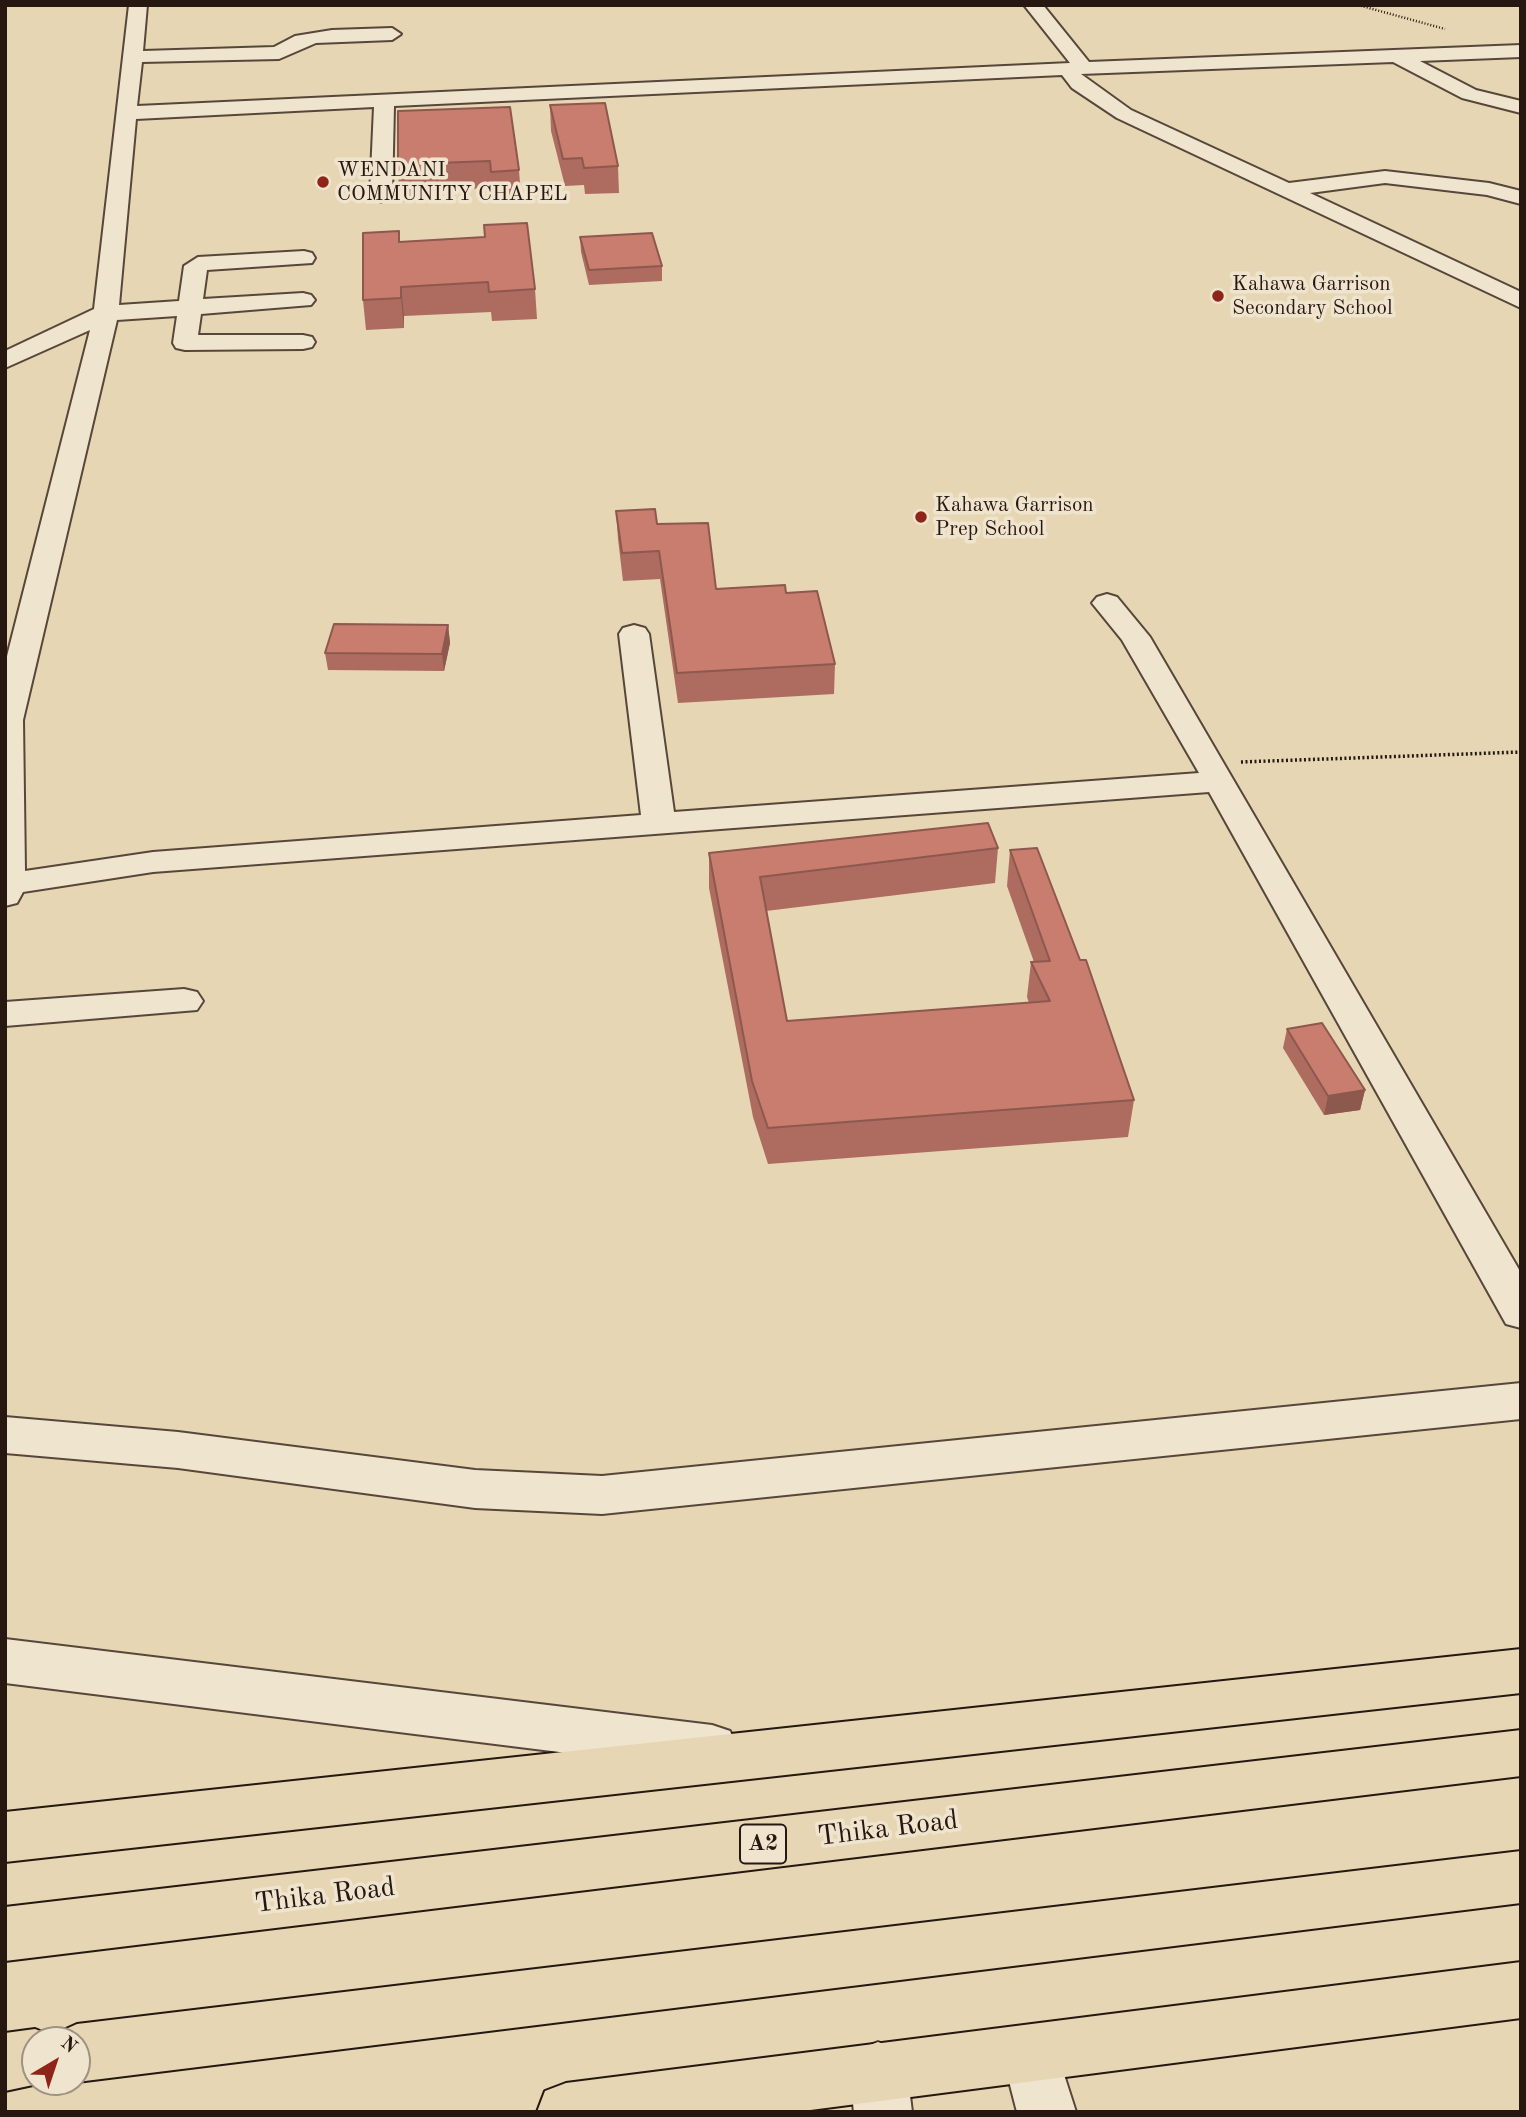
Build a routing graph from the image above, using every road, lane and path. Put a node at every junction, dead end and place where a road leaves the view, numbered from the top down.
1 (138, 5) edge
2 (1033, 5) edge
3 (392, 34) dead end
4 (1521, 51) edge
5 (1396, 56) junction
6 (132, 57) junction
7 (1075, 68) junction
8 (384, 100) junction
9 (1521, 107) edge
10 (127, 113) junction
11 (1287, 190) junction
12 (381, 195) dead end
13 (1521, 198) edge
14 (304, 258) dead end
15 (303, 300) dead end
16 (1521, 301) edge
17 (188, 308) junction
18 (106, 313) junction
19 (303, 342) dead end
20 (5, 361) edge
21 (1107, 603) dead end
22 (634, 634) dead end
23 (6, 721) edge
24 (1521, 752) edge
25 (1214, 772) junction
26 (659, 825) junction
27 (7, 889) edge
28 (184, 1001) dead end
29 (5, 1014) edge
30 (1521, 1312) edge
31 (1521, 1401) edge
32 (5, 1435) edge
33 (5, 1661) edge
34 (1521, 1671) edge
35 (762, 1754) junction
36 (1521, 1754) edge
37 (5, 1837) edge
38 (1521, 1877) edge
39 (5, 1934) edge
40 (1521, 1990) edge
41 (91, 2051) edge
42 (1031, 2054) junction
43 (881, 2091) edge
44 (565, 2112) edge
45 (1047, 2112) edge

1 - 6 street
2 - 7 street
3 - 6 street
4 - 5 street
5 - 7 street
5 - 9 street
6 - 10 street
7 - 8 street
7 - 11 street
8 - 10 street
8 - 12 street
10 - 18 street
11 - 13 street
11 - 16 street
14 - 17 street
15 - 17 street
17 - 18 street
17 - 19 street
18 - 20 street
18 - 23 street
21 - 25 street
22 - 26 street
23 - 27 street
24 - 25 path
25 - 26 street
25 - 30 street
26 - 27 street
28 - 29 street
31 - 32 street
33 - 35 street
34 - 35 main road
35 - 37 main road
36 - 39 main road, Thika Road / A2
38 - 41 main road
40 - 42 main road
42 - 43 main road
42 - 45 street
43 - 44 main road

